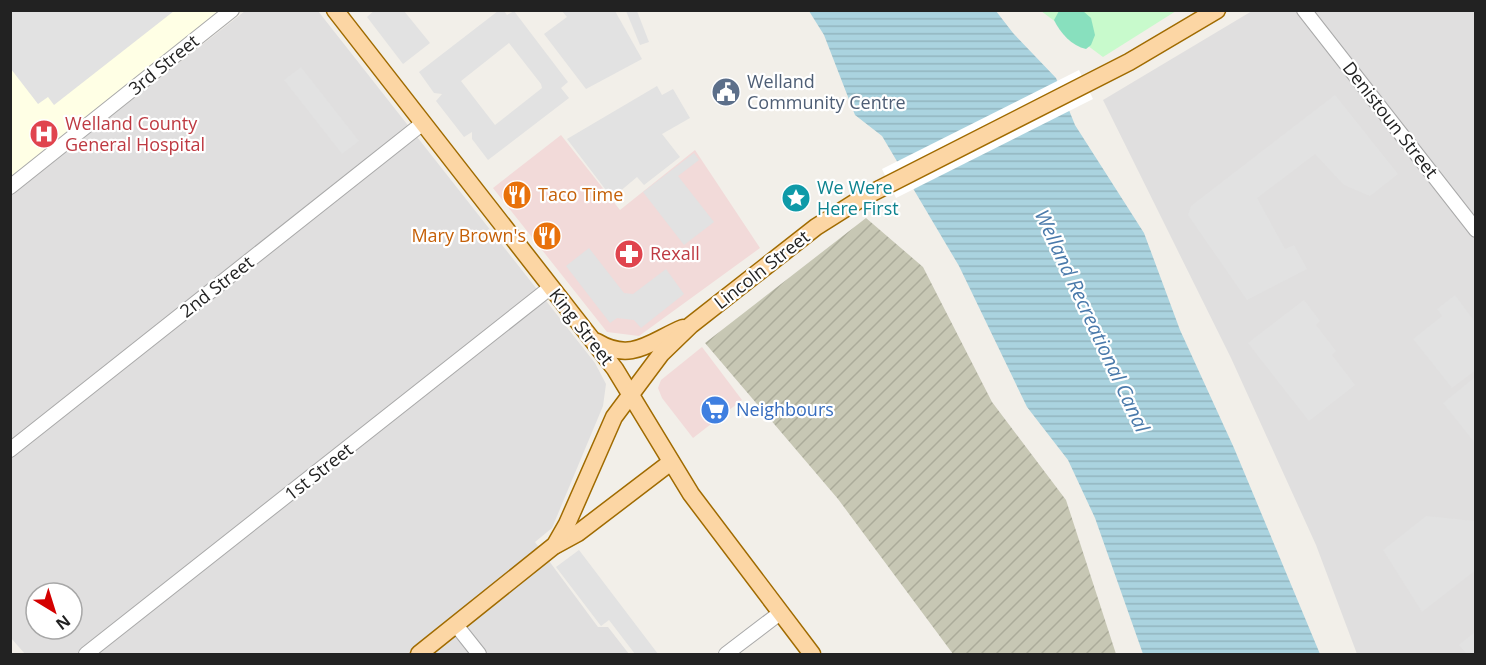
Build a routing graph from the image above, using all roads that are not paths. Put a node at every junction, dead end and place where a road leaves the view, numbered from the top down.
1 (232, 10) edge
2 (335, 10) edge
3 (1217, 10) edge
4 (1304, 10) edge
5 (423, 123) junction
6 (10, 187) edge
7 (1476, 230) edge
8 (550, 287) junction
9 (691, 325) junction
10 (591, 338) junction
11 (630, 394) junction
12 (10, 450) edge
13 (671, 462) junction
14 (555, 545) junction
15 (780, 613) junction
16 (456, 626) junction
17 (86, 654) edge
18 (419, 654) edge
19 (479, 654) edge
20 (726, 654) edge
21 (812, 654) edge

1 - 6 street, 3rd Street
2 - 5 main road, King Street
3 - 9 main road, Lincoln Street
4 - 7 street, Denistoun Street
5 - 8 main road, King Street
5 - 12 street, 2nd Street
8 - 10 main road, King Street
8 - 17 street, 1st Street
9 - 10 main road
9 - 11 main road, Lincoln Street
10 - 11 main road, King Street
11 - 13 main road, King Street
11 - 14 main road, Lincoln Street
13 - 14 main road
13 - 15 main road, King Street
14 - 16 main road, Lincoln Street
15 - 20 street
15 - 21 main road, King Street
16 - 18 main road, Lincoln Street
16 - 19 street

